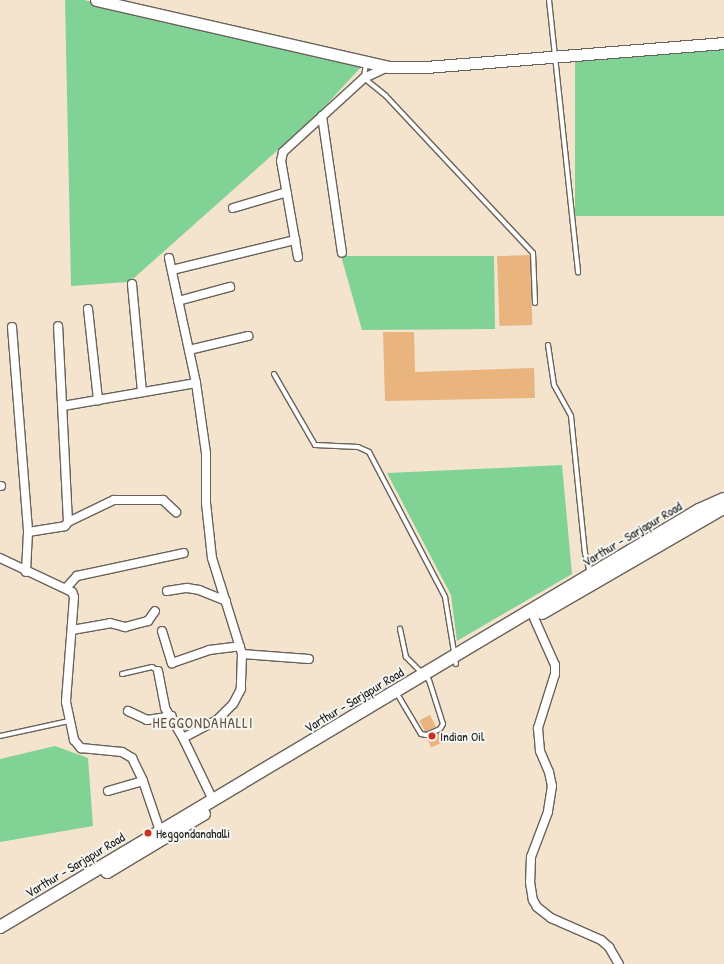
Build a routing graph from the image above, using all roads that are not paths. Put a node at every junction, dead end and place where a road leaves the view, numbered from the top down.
1 (96, 0) edge
2 (548, 0) edge
3 (724, 43) edge
4 (555, 57) junction
5 (366, 60) junction
6 (388, 67) junction
7 (364, 78) junction
8 (322, 116) junction
9 (287, 192) junction
10 (233, 208) dead end
11 (295, 240) junction
12 (342, 253) dead end
13 (169, 258) dead end
14 (298, 258) dead end
15 (172, 270) junction
16 (578, 272) dead end
17 (132, 284) dead end
18 (230, 288) dead end
19 (178, 301) junction
20 (535, 304) dead end
21 (88, 309) dead end
22 (58, 326) dead end
23 (12, 328) dead end
24 (248, 336) dead end
25 (548, 345) dead end
26 (189, 350) junction
27 (274, 374) dead end
28 (196, 383) junction
29 (142, 392) junction
30 (98, 400) junction
31 (63, 406) junction
32 (724, 499) edge
33 (724, 508) edge
34 (176, 512) dead end
35 (68, 522) junction
36 (28, 532) junction
37 (184, 553) dead end
38 (0, 558) edge
39 (26, 572) junction
40 (591, 580) junction
41 (67, 588) junction
42 (167, 591) dead end
43 (226, 601) junction
44 (155, 611) dead end
45 (534, 618) junction
46 (400, 628) dead end
47 (72, 630) junction
48 (162, 631) dead end
49 (241, 650) junction
50 (309, 659) dead end
51 (456, 660) junction
52 (158, 671) joint
53 (122, 674) dead end
54 (425, 678) junction
55 (399, 697) junction
56 (128, 711) dead end
57 (172, 716) junction
58 (69, 721) junction
59 (0, 736) edge
60 (183, 738) junction
61 (143, 781) junction
62 (108, 791) dead end
63 (213, 800) junction
64 (160, 831) junction
65 (0, 927) edge
66 (0, 934) edge
67 (619, 964) edge

1 - 5 street
2 - 4 lane
3 - 4 street
4 - 6 street
4 - 16 lane
5 - 6 street
5 - 7 lane
6 - 7 street
7 - 8 street
7 - 20 lane
8 - 9 street
8 - 12 street
9 - 10 street
9 - 11 street
11 - 14 street
11 - 15 street
13 - 15 street
15 - 19 street
17 - 29 street
18 - 19 street
19 - 26 street
21 - 30 street
22 - 31 street
23 - 36 street
24 - 26 street
25 - 40 lane
26 - 28 street
27 - 51 lane
28 - 29 street
28 - 43 street
29 - 30 street
30 - 31 street
31 - 35 street
32 - 40 main road, Varthur - Sarjapur Road
33 - 40 main road, Varthur - Sarjapur Road
34 - 35 street
35 - 36 street
36 - 39 street
37 - 41 street
38 - 39 street
39 - 41 street
40 - 45 main road, Varthur - Sarjapur Road
40 - 51 main road, Varthur - Sarjapur Road
41 - 47 street
42 - 43 street
43 - 49 street
44 - 47 street
45 - 51 main road, Varthur - Sarjapur Road
45 - 67 street
46 - 54 lane
47 - 58 street
48 - 49 street
49 - 50 street
49 - 60 street
51 - 54 main road, Varthur - Sarjapur Road
52 - 53 lane
52 - 57 street
54 - 55 main road, Varthur - Sarjapur Road
54 - 55 lane
54 - 63 main road, Varthur - Sarjapur Road
55 - 66 main road, Varthur - Sarjapur Road
56 - 57 street
57 - 60 street
58 - 59 lane
58 - 61 street
60 - 63 street
61 - 62 street
61 - 64 street
63 - 64 main road, Varthur - Sarjapur Road
64 - 65 main road, Varthur - Sarjapur Road

